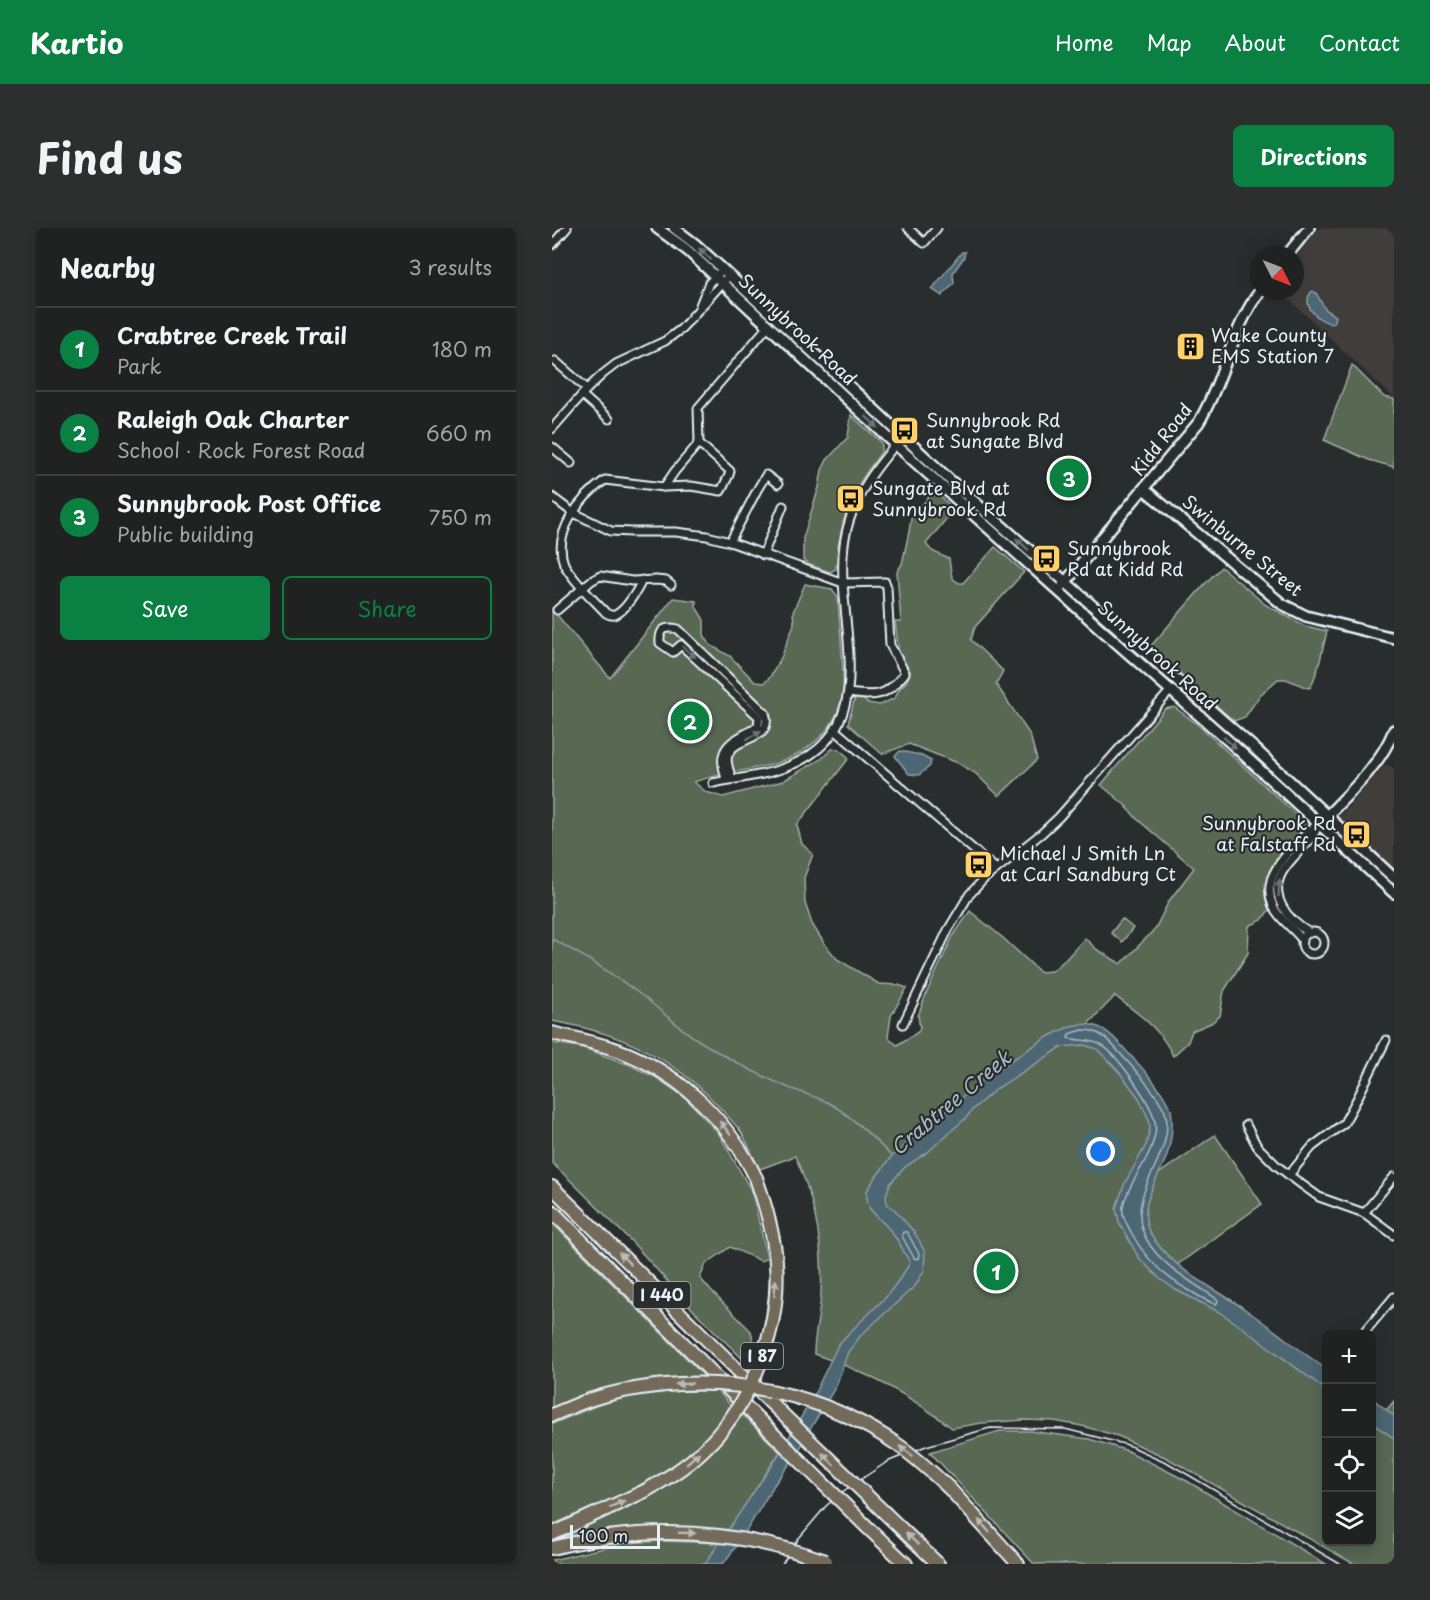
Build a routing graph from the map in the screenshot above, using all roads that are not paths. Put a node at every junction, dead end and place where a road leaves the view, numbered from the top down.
1 (567, 228) edge
2 (657, 228) edge
3 (674, 228) edge
4 (908, 228) edge
5 (938, 228) edge
6 (1309, 228) edge
7 (552, 245) edge
8 (1294, 246) edge
9 (722, 276) junction
10 (1254, 300) edge
11 (768, 326) junction
12 (555, 361) dead end
13 (584, 392) junction
14 (609, 419) dead end
15 (552, 429) edge
16 (903, 436) junction
17 (699, 443) junction
18 (895, 444) junction
19 (552, 447) edge
20 (571, 463) dead end
21 (778, 483) dead end
22 (664, 487) junction
23 (1144, 489) junction
24 (552, 497) edge
25 (783, 506) dead end
26 (572, 512) junction
27 (730, 542) junction
28 (763, 555) junction
29 (642, 580) junction
30 (1066, 582) junction
31 (843, 583) junction
32 (671, 585) dead end
33 (583, 588) junction
34 (1058, 591) junction
35 (557, 610) dead end
36 (1394, 638) edge
37 (1171, 690) junction
38 (848, 693) junction
39 (1217, 716) junction
40 (835, 730) junction
41 (1394, 730) edge
42 (729, 779) junction
43 (713, 783) dead end
44 (1327, 816) junction
45 (1320, 824) junction
46 (996, 869) junction
47 (1394, 878) edge
48 (1394, 893) edge
49 (1310, 933) junction
50 (1303, 940) junction
51 (903, 1024) dead end
52 (552, 1034) edge
53 (1386, 1040) dead end
54 (1246, 1125) dead end
55 (1289, 1175) junction
56 (1394, 1177) edge
57 (552, 1187) edge
58 (552, 1211) edge
59 (1364, 1214) junction
60 (1394, 1235) edge
61 (1394, 1297) edge
62 (1367, 1330) edge
63 (552, 1415) edge
64 (552, 1534) edge
65 (552, 1548) edge
66 (830, 1563) edge
67 (906, 1564) edge
68 (938, 1564) edge
69 (1018, 1564) edge

1 - 7 street
2 - 9 main road, Sunnybrook Road
9 -> 3 main road, Sunnybrook Road
4 - 5 street
6 - 8 main road
9 - 11 main road, Sunnybrook Road
9 - 13 street
9 - 16 main road, Sunnybrook Road
10 - 23 main road, Kidd Road
11 - 17 street
11 -> 18 main road, Sunnybrook Road
12 - 13 street
13 - 14 street
13 - 15 street
16 - 18 street
30 -> 16 main road, Sunnybrook Road
17 - 22 street
17 - 22 street
18 - 31 street
18 - 34 main road, Sunnybrook Road
19 - 20 street
21 - 27 street
22 - 26 street
23 - 30 main road, Kidd Road
23 - 36 main road, Swinburne Street
24 - 26 street
25 - 28 street
26 - 27 street
26 - 33 street
27 - 28 street
28 - 31 street
29 - 32 street
29 - 33 street
29 - 33 street
30 - 34 main road, Kidd Road
30 - 39 main road, Sunnybrook Road
31 - 38 street
31 - 38 street
33 - 35 street
34 - 37 main road, Sunnybrook Road
37 - 39 main road
37 -> 45 main road, Sunnybrook Road
37 - 46 street
38 - 40 street
39 - 44 main road, Sunnybrook Road
40 - 42 street
40 - 46 street
41 - 44 main road
42 -> 42 street
42 - 43 street
44 - 45 main road
44 - 47 main road, Sunnybrook Road
45 - 48 main road, Sunnybrook Road
49 -> 45 street
45 - 50 street
46 - 51 street
49 - 50 street
49 - 50 street
64 -> 52 highway, I 87, bridge
53 - 55 street
54 - 55 street
55 - 59 street
56 - 59 street
68 -> 57 highway, I 440, bridge
58 - 67 highway, I 440, bridge
59 - 60 street
61 - 62 street
69 -> 63 highway, bridge
65 -> 66 highway, bridge

